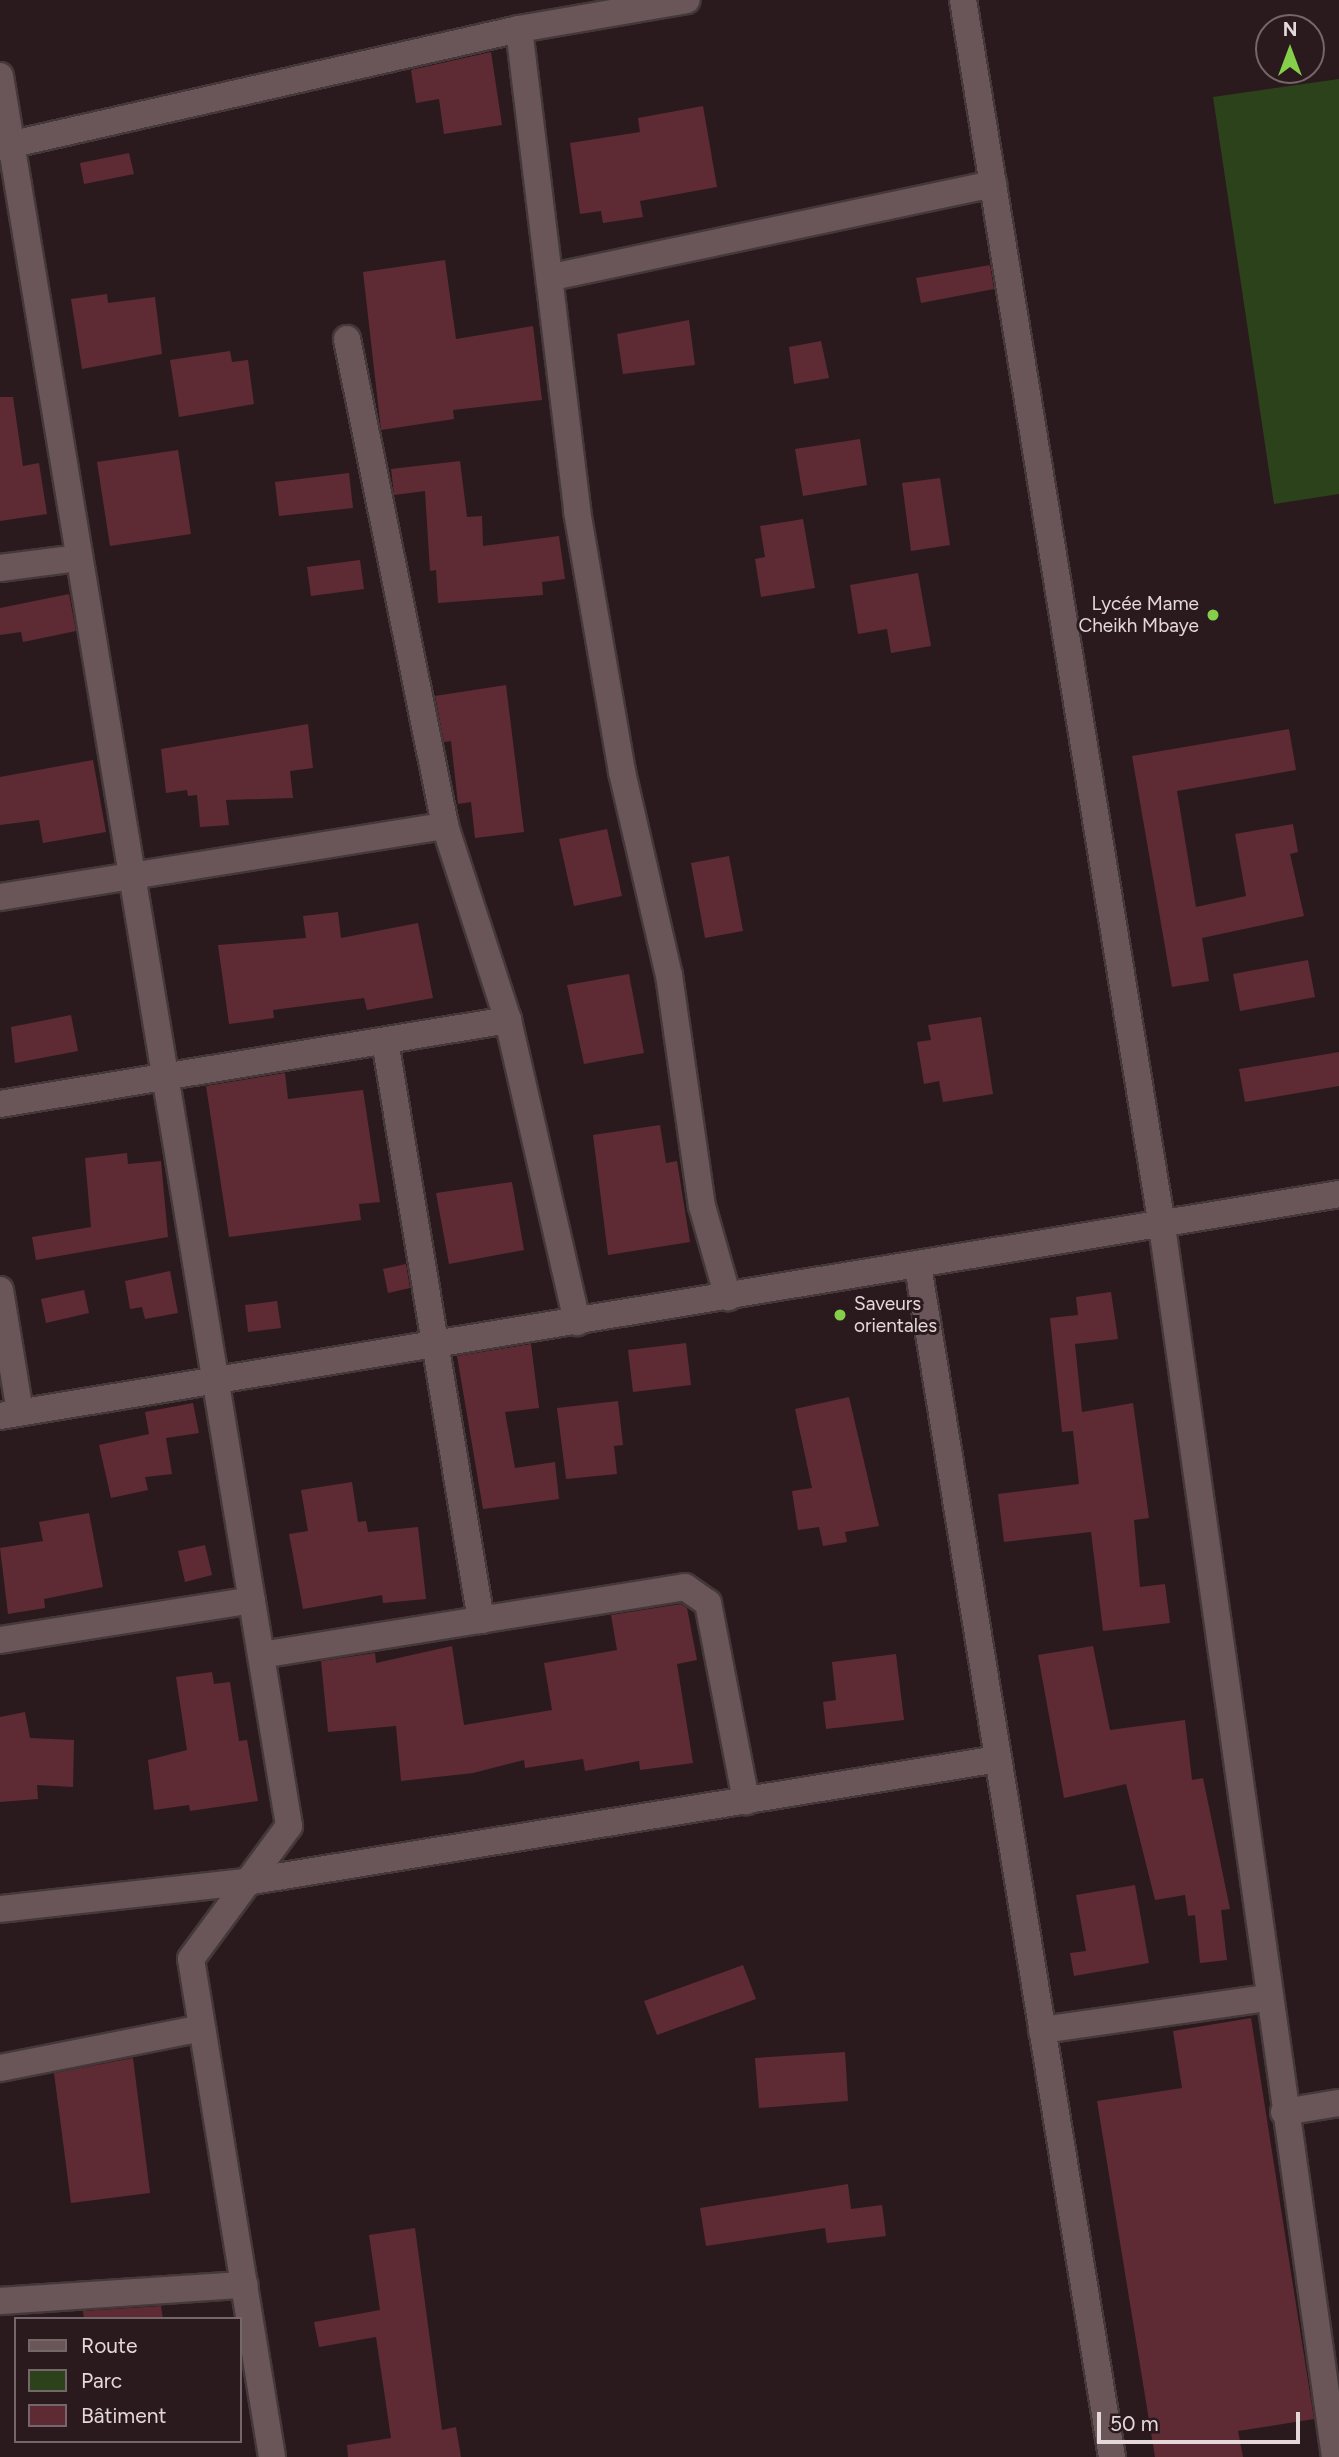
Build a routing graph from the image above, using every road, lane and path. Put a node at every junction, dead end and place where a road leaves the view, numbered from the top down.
1 (687, 0) edge
2 (963, 0) edge
3 (519, 29) junction
4 (0, 76) edge
5 (6, 146) edge
6 (993, 184) junction
7 (552, 277) junction
8 (347, 339) dead end
9 (79, 558) junction
10 (0, 568) edge
11 (445, 826) junction
12 (132, 874) junction
13 (0, 897) edge
14 (508, 1020) junction
15 (385, 1041) junction
16 (165, 1077) junction
17 (0, 1104) edge
18 (1339, 1194) edge
19 (1162, 1226) junction
20 (918, 1266) junction
21 (0, 1290) edge
22 (728, 1297) junction
23 (577, 1322) junction
24 (435, 1345) junction
25 (215, 1380) junction
26 (10, 1414) edge
27 (252, 1600) junction
28 (481, 1620) junction
29 (0, 1640) edge
30 (261, 1655) junction
31 (998, 1759) junction
32 (746, 1801) junction
33 (252, 1881) junction
34 (0, 1909) edge
35 (1267, 1998) junction
36 (202, 2028) junction
37 (1042, 2030) junction
38 (0, 2068) edge
39 (1339, 2103) edge
40 (1284, 2112) junction
41 (244, 2285) junction
42 (0, 2301) edge
43 (272, 2457) edge
44 (1112, 2457) edge
45 (1335, 2457) edge

1 - 3 street
2 - 6 street
3 - 5 street
3 - 7 street
4 - 5 street
5 - 9 street
6 - 7 street
6 - 19 street
7 - 22 street
8 - 11 street
9 - 10 street
9 - 12 street
11 - 12 street
11 - 14 street
12 - 13 street
12 - 16 street
14 - 15 street
14 - 23 street
15 - 16 street
15 - 24 street
16 - 17 street
16 - 25 street
18 - 19 street
19 - 20 street
19 - 35 street
20 - 22 street
20 - 31 street
21 - 26 street
22 - 23 street
23 - 24 street
24 - 25 street
24 - 28 street
25 - 26 street
25 - 27 street
27 - 29 street
27 - 30 street
28 - 30 street
28 - 32 street
30 - 33 street
31 - 32 street
31 - 37 street
32 - 33 street
33 - 34 street
33 - 36 street
35 - 37 street
35 - 40 street
36 - 38 street
36 - 41 street
37 - 44 street
39 - 40 street
40 - 45 street
41 - 42 street
41 - 43 street

